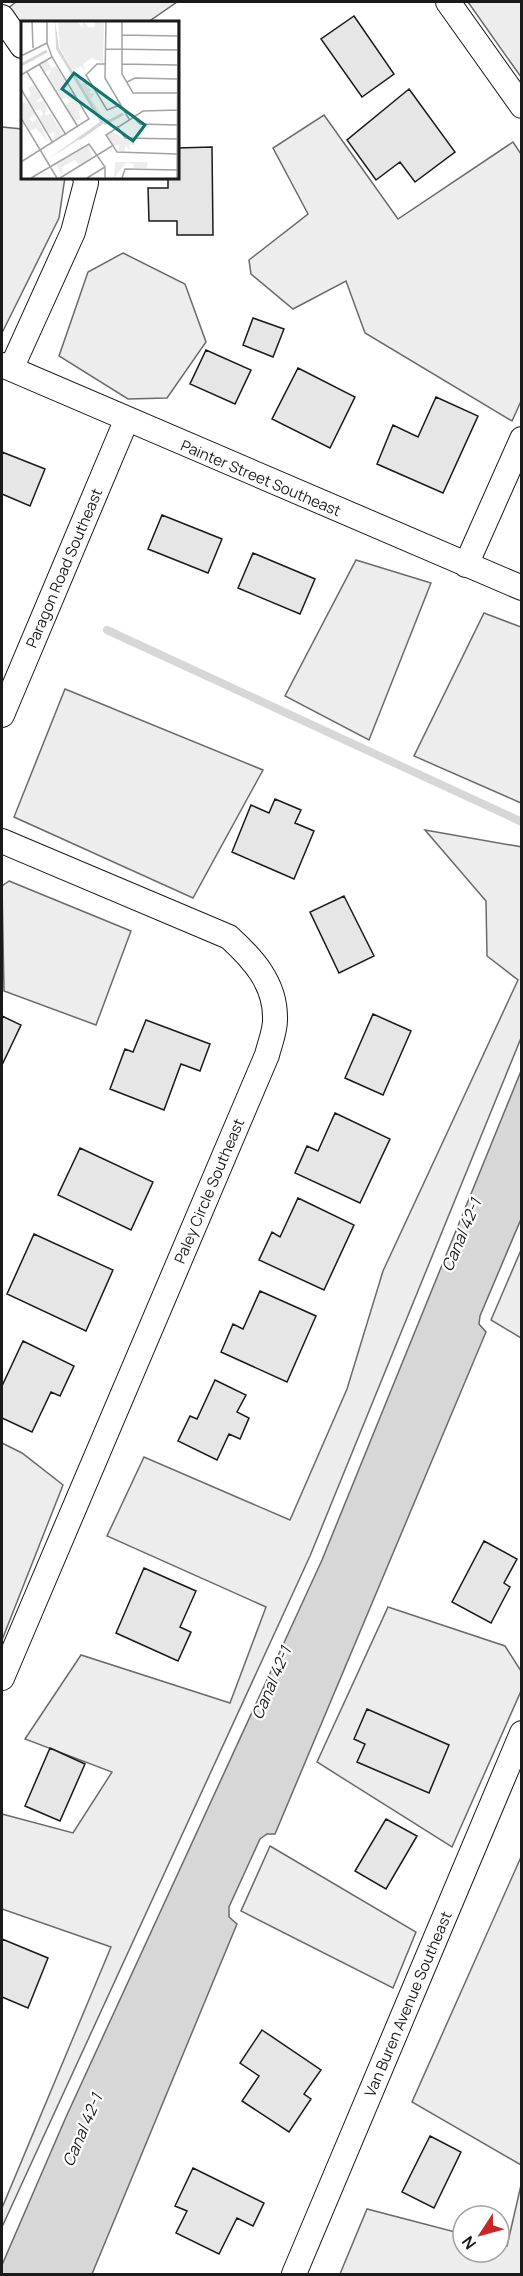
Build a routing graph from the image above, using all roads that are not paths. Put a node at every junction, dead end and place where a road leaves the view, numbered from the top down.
1 (448, 2) edge
2 (2, 16) edge
3 (21, 44) edge
4 (522, 106) edge
5 (85, 178) edge
6 (6, 367) edge
7 (126, 421) junction
8 (522, 439) edge
9 (466, 565) junction
10 (522, 588) edge
11 (2, 714) edge
12 (2, 842) edge
13 (2, 1678) edge
14 (522, 1733) edge
15 (294, 2274) edge

1 - 4 street
2 - 3 street
5 - 6 street
6 - 7 street, Painter Street Southeast
7 - 9 street, Painter Street Southeast
7 - 11 street, Paragon Road Southeast
8 - 9 street
9 - 10 street, Painter Street Southeast
12 - 13 street, Paley Circle Southeast
14 - 15 street, Van Buren Avenue Southeast

